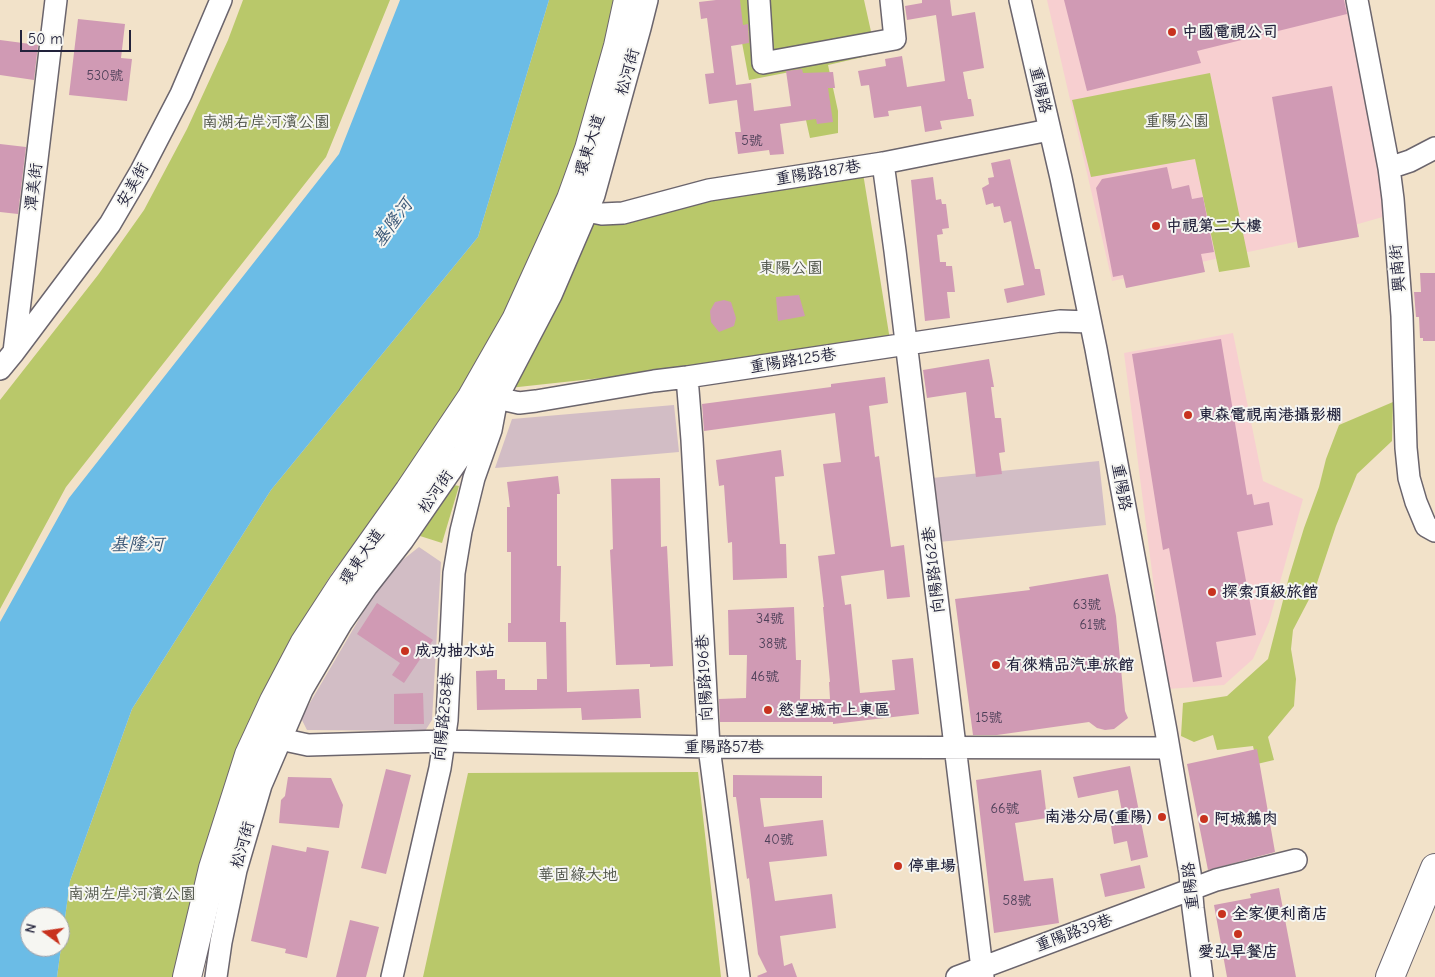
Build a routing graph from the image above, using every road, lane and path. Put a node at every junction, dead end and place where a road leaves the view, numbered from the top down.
1 (56, 0) edge
2 (221, 0) edge
3 (629, 0) edge
4 (646, 0) edge
5 (759, 0) edge
6 (891, 0) edge
7 (1020, 0) edge
8 (1357, 0) edge
9 (1049, 130) junction
10 (1435, 148) edge
11 (882, 163) junction
12 (1389, 168) junction
13 (587, 211) junction
14 (1090, 322) junction
15 (906, 344) junction
16 (14, 352) junction
17 (0, 369) edge
18 (687, 377) junction
19 (497, 398) junction
20 (1435, 531) edge
21 (280, 739) junction
22 (444, 741) junction
23 (709, 747) junction
24 (955, 747) junction
25 (1168, 748) junction
26 (1296, 860) dead end
27 (1435, 868) edge
28 (1192, 890) junction
29 (983, 972) edge
30 (187, 977) edge
31 (216, 977) edge
32 (392, 977) edge
33 (739, 977) edge
34 (957, 977) edge
35 (1202, 977) edge
36 (1390, 977) edge

1 - 16 street, 潭美街
2 - 16 street, 安美街
3 - 30 main road, 環東大道
4 - 13 street, 松河街
5 - 6 street
7 - 9 street, 重陽路
8 - 12 street, 興南街
9 - 11 street, 重陽路187巷
9 - 14 street, 重陽路
10 - 12 street
11 - 13 street, 重陽路187巷
11 - 15 street, 向陽路162巷
12 - 20 street, 興南街
13 - 19 street, 松河街
14 - 15 street, 重陽路125巷
14 - 25 street, 重陽路
15 - 18 street, 重陽路125巷
15 - 24 street, 向陽路162巷
16 - 17 street
18 - 19 street, 重陽路125巷
18 - 23 street, 向陽路196巷
19 - 21 street, 松河街
19 - 22 street, 向陽路258巷
21 - 22 street, 重陽路57巷
21 - 31 street, 松河街
22 - 23 street, 重陽路57巷
22 - 32 street, 向陽路258巷
23 - 24 street, 重陽路57巷
23 - 33 street, 向陽路196巷
24 - 25 street, 重陽路57巷
24 - 29 street, 向陽路162巷
25 - 28 street, 重陽路
26 - 28 street, 重陽路39巷
27 - 36 main road
28 - 29 street, 重陽路39巷
28 - 35 street, 重陽路
29 - 34 street, 重陽路39巷

